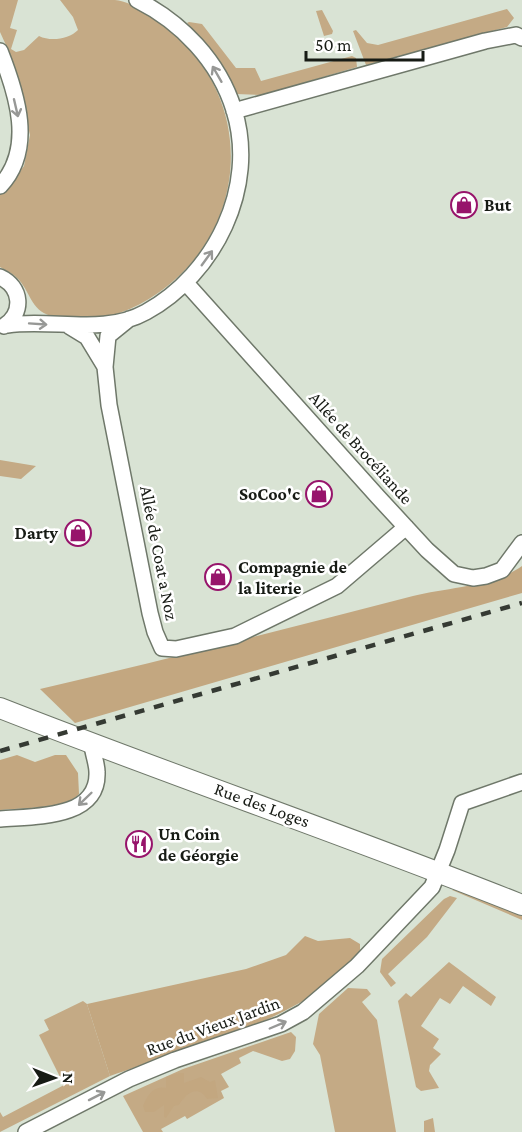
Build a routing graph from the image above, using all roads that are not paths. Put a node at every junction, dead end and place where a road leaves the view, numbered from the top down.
1 (136, 0) edge
2 (522, 38) edge
3 (0, 51) edge
4 (234, 111) junction
5 (0, 186) edge
6 (0, 277) edge
7 (186, 284) junction
8 (129, 319) junction
9 (4, 326) edge
10 (69, 326) junction
11 (105, 367) junction
12 (406, 527) junction
13 (522, 543) edge
14 (0, 708) edge
15 (92, 745) junction
16 (522, 782) edge
17 (0, 819) edge
18 (439, 872) junction
19 (522, 905) edge
20 (26, 1132) edge

4 -> 1 street
2 - 4 street
3 -> 5 street
7 -> 4 street
6 - 9 street
7 - 8 street
7 - 12 street, Allée de Brocéliande
8 - 10 street
8 - 11 street, Allée de Coat a Noz
9 -> 10 street
10 - 11 street, Allée de Coat a Noz
11 - 12 street, Allée de Coat a Noz
12 - 13 street, Allée de Brocéliande
14 - 15 street, Rue des Loges
15 -> 17 street
15 - 18 street, Rue des Loges
16 - 18 street, Rue du Vieux Jardin
18 - 19 street, Rue des Loges
20 -> 18 street, Rue du Vieux Jardin

